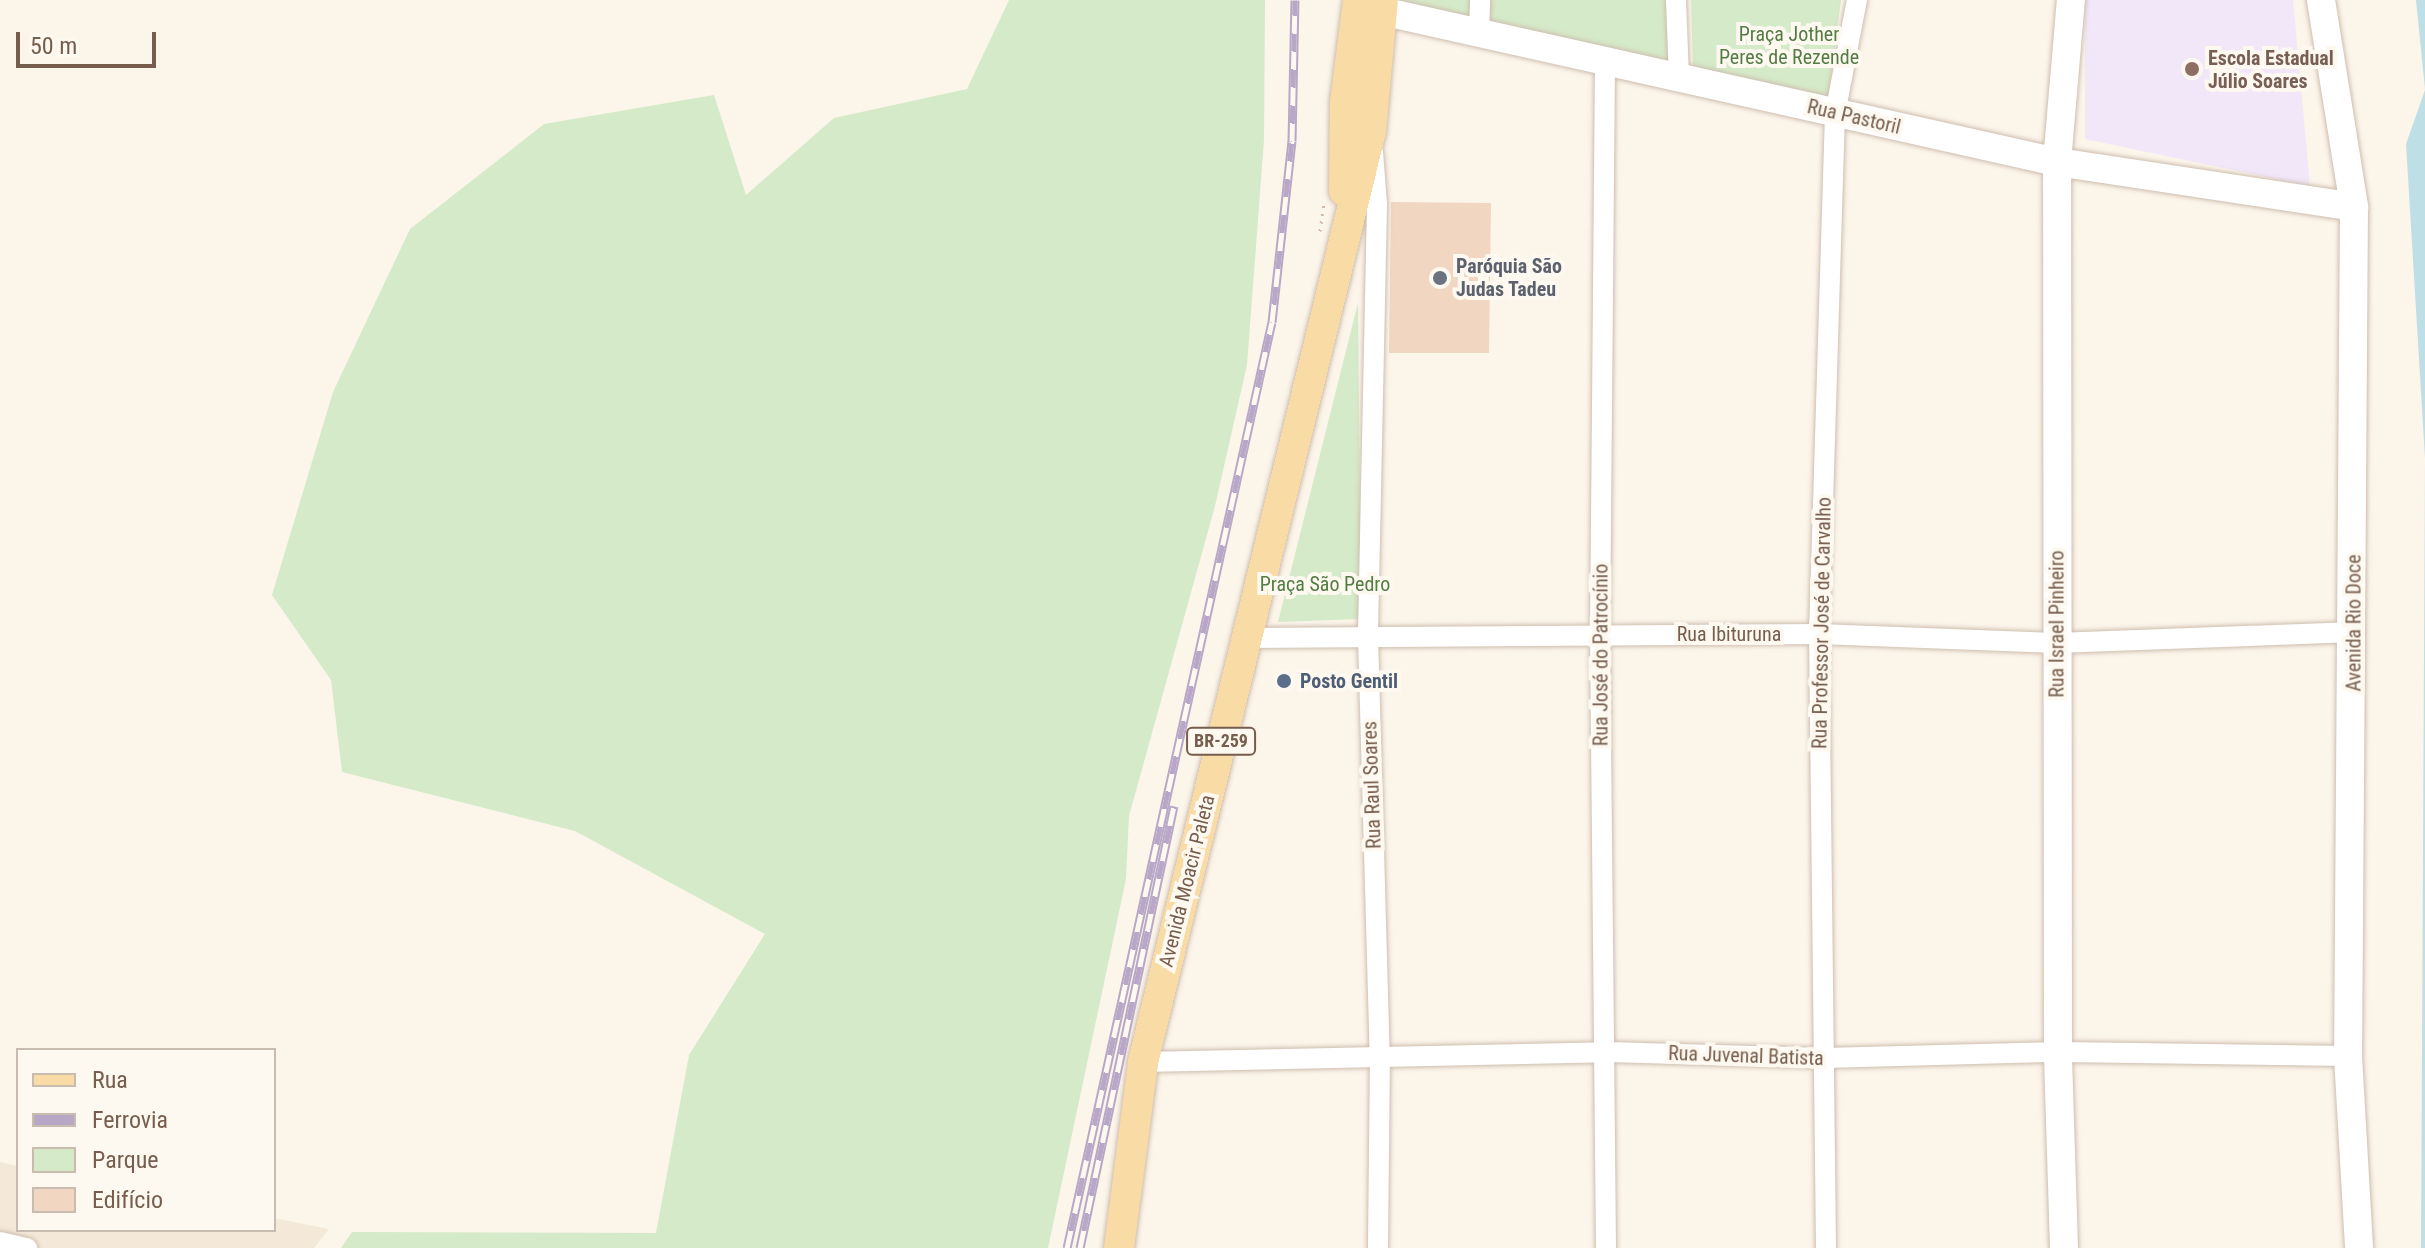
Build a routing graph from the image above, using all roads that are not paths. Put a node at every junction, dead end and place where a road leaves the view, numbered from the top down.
1 (1480, 0) edge
2 (1676, 0) edge
3 (1857, 0) edge
4 (2071, 0) edge
5 (2321, 0) edge
6 (1371, 4) edge
7 (1479, 33) junction
8 (1605, 62) junction
9 (1679, 77) junction
10 (1835, 114) junction
11 (1371, 131) junction
12 (2057, 162) junction
13 (2354, 207) junction
14 (1343, 237) junction
15 (2355, 632) junction
16 (1600, 634) junction
17 (1819, 634) junction
18 (1368, 636) junction
19 (1246, 638) junction
20 (2056, 643) junction
21 (1607, 1052) junction
22 (2058, 1052) junction
23 (1380, 1054) junction
24 (2348, 1056) junction
25 (1824, 1058) junction
26 (1143, 1062) junction
27 (0, 1242) edge
28 (27, 1248) edge
29 (1119, 1248) edge
30 (1378, 1248) edge
31 (1606, 1248) edge
32 (1826, 1248) edge
33 (2064, 1248) edge
34 (2359, 1248) edge

1 - 7 street
2 - 9 street
3 - 10 street, Rua Professor José de Carvalho
4 - 12 street, Rua Israel Pinheiro
5 - 13 street, Avenida Rio Doce
6 - 7 street, Rua Pastoril
6 - 11 main road, Avenida Moacir Paleta / BR-259
6 - 14 main road, Avenida Moacir Paleta / BR-259
7 - 8 street, Rua Pastoril
8 - 9 street, Rua Pastoril
8 - 16 street, Rua José do Patrocínio
9 - 10 street, Rua Pastoril
10 - 12 street, Rua Pastoril
10 - 17 street, Rua Professor José de Carvalho
11 - 14 main road, Avenida Moacir Paleta / BR-259
11 - 18 street, Rua Raul Soares
12 - 13 street, Rua Pastoril
12 - 20 street, Rua Israel Pinheiro
13 - 15 street, Avenida Rio Doce
14 - 19 main road, Avenida Moacir Paleta / BR-259
15 - 20 street, Rua Ibituruna
15 - 24 street, Avenida Rio Doce
16 - 17 street, Rua Ibituruna
16 - 18 street, Rua Ibituruna
16 - 21 street, Rua José do Patrocínio
17 - 20 street, Rua Ibituruna
17 - 25 street, Rua Professor José de Carvalho
18 - 19 street, Rua Ibituruna
18 - 23 street, Rua Raul Soares
19 - 26 main road, Avenida Moacir Paleta / BR-259
20 - 22 street, Rua Israel Pinheiro
21 - 23 street, Rua Juvenal Batista
21 - 25 street, Rua Juvenal Batista
21 - 31 street, Rua José do Patrocínio
22 - 24 street, Rua Juvenal Batista
22 - 25 street, Rua Juvenal Batista
22 - 33 street, Rua Israel Pinheiro
23 - 26 street, Rua Juvenal Batista
23 - 30 street, Rua Raul Soares
24 - 34 street, Avenida Rio Doce
25 - 32 street, Rua Professor José de Carvalho
26 - 29 main road, Avenida Moacir Paleta / BR-259
27 - 28 street

